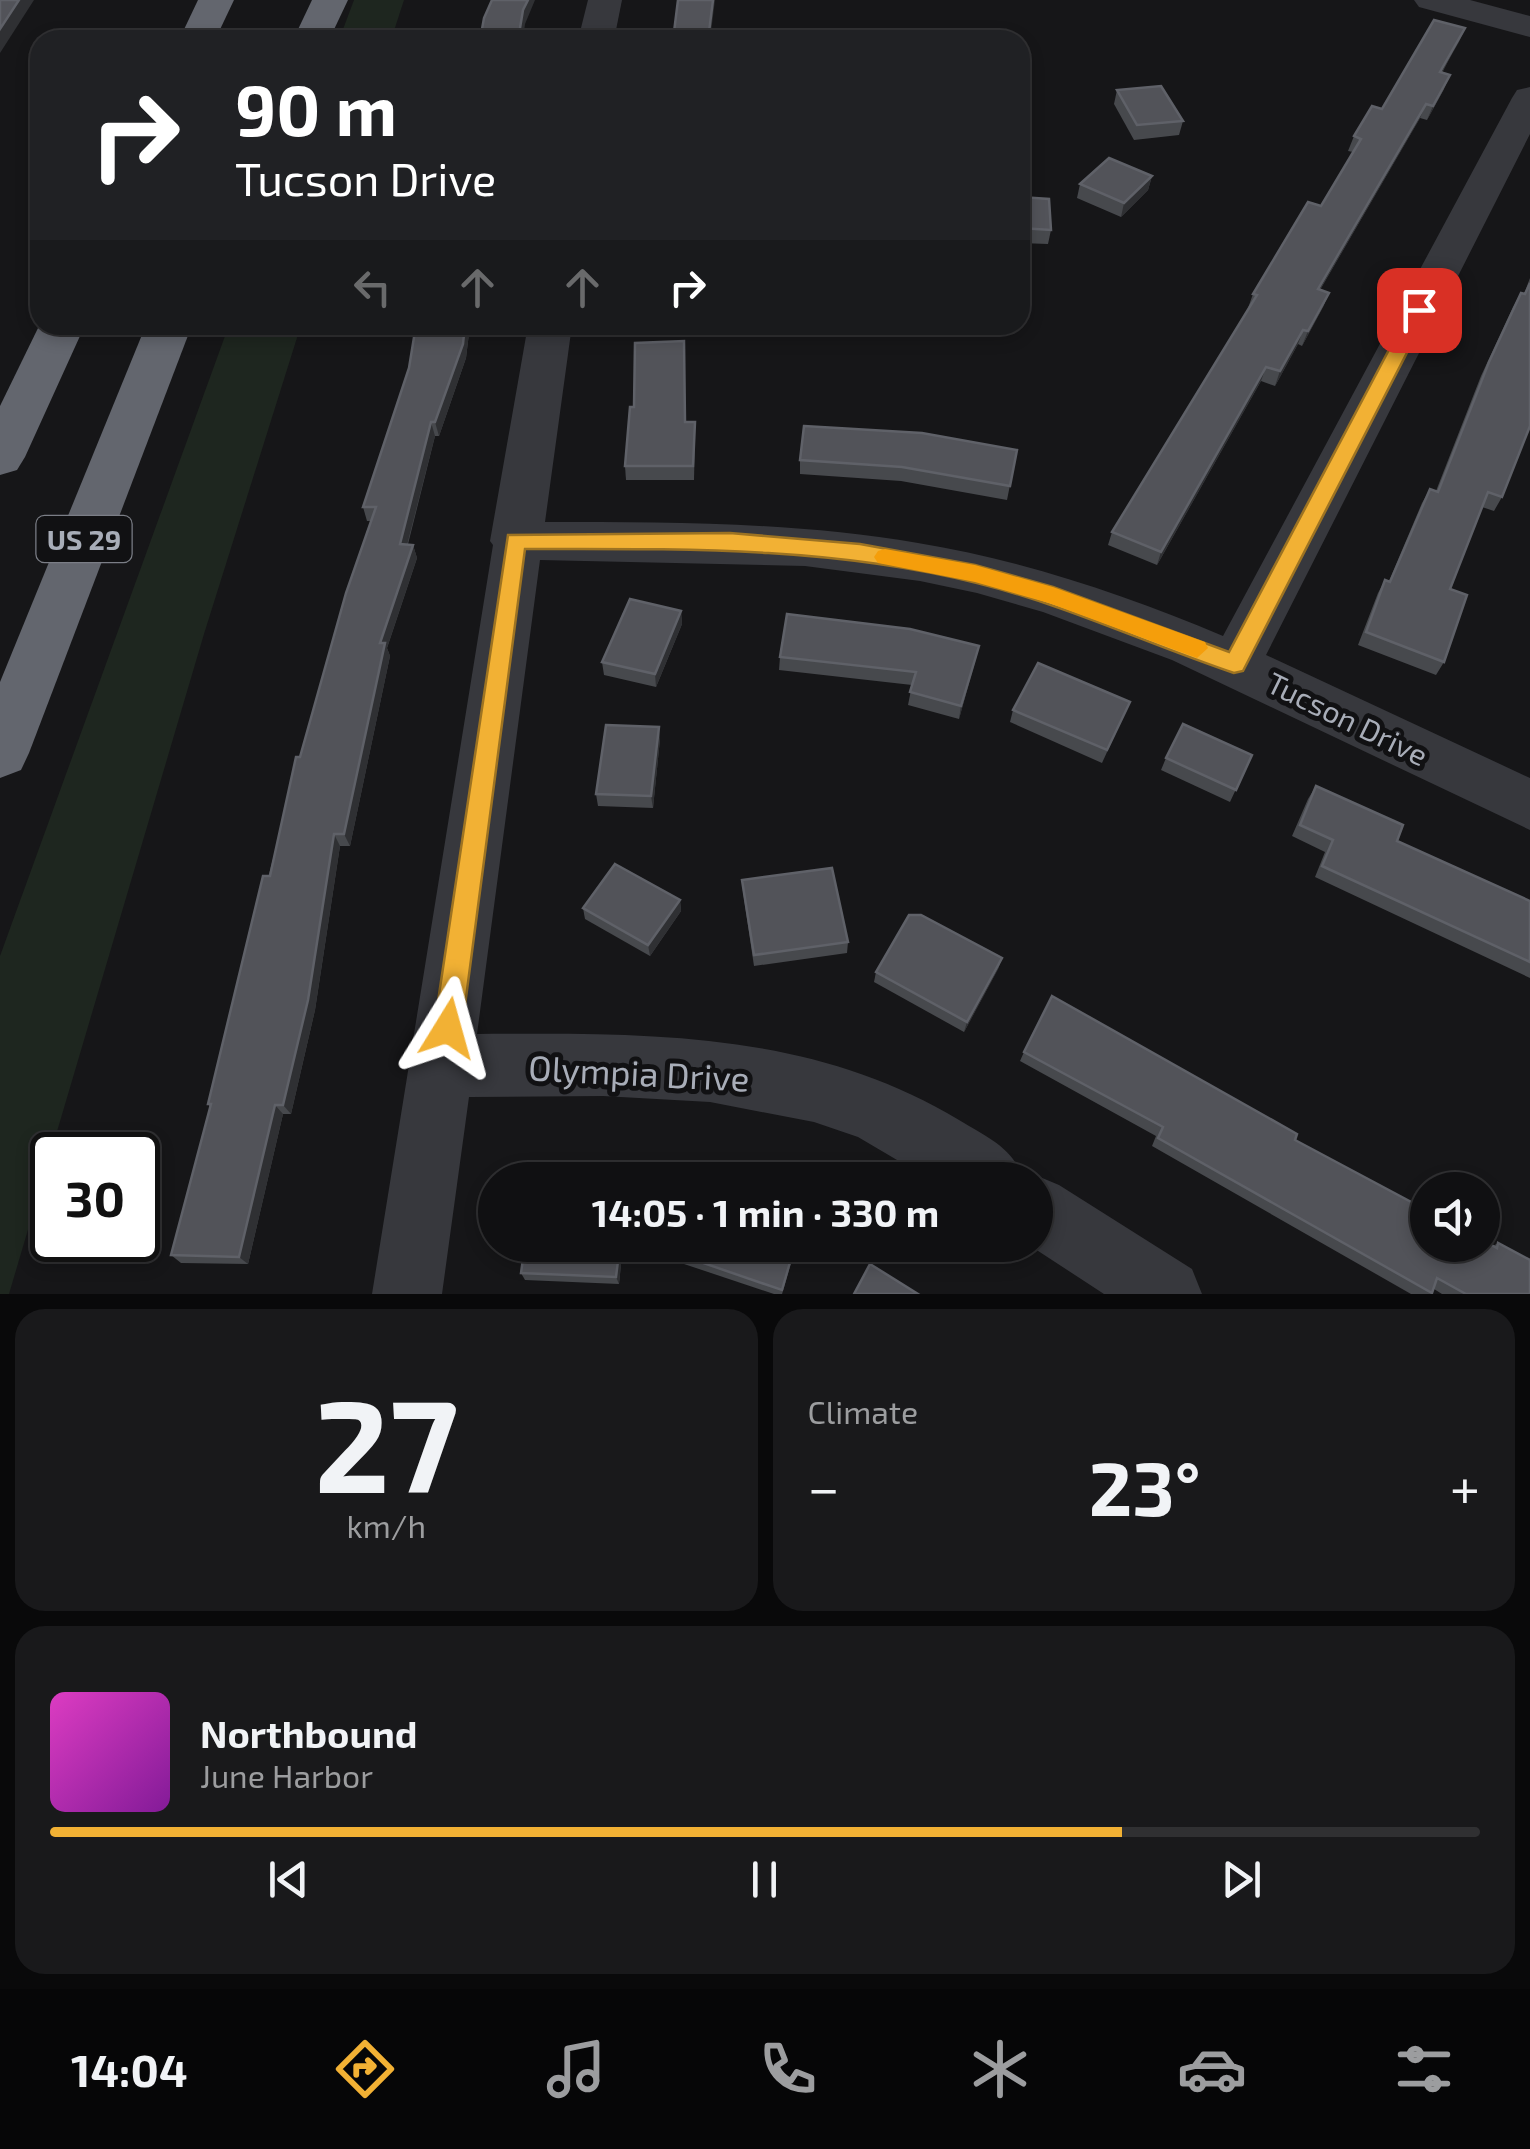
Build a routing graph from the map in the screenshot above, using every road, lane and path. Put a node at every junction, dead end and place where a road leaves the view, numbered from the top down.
1 (216, 0) edge
2 (300, 0) edge
3 (330, 0) edge
4 (605, 0) edge
5 (1430, 0) edge
6 (1530, 27) edge
7 (202, 30) edge
8 (288, 30) edge
9 (316, 30) edge
10 (598, 30) edge
11 (1530, 98) edge
12 (57, 335) edge
13 (165, 335) edge
14 (548, 335) edge
15 (0, 457) edge
16 (516, 541) junction
17 (1234, 664) junction
18 (0, 753) edge
19 (1530, 805) edge
20 (443, 1066) junction
21 (960, 1162) edge
22 (1053, 1220) edge
23 (407, 1294) edge
24 (1167, 1294) edge

1 - 7 highway
2 - 8 highway
3 - 9 highway
4 - 10 street
5 - 6 street
11 - 17 street
12 - 15 highway
13 - 18 highway, US 29
14 - 16 street
16 - 17 street, Tucson Drive
16 - 20 street
17 - 19 street, Tucson Drive
20 - 21 street, Olympia Drive
20 - 23 street
22 - 24 street

